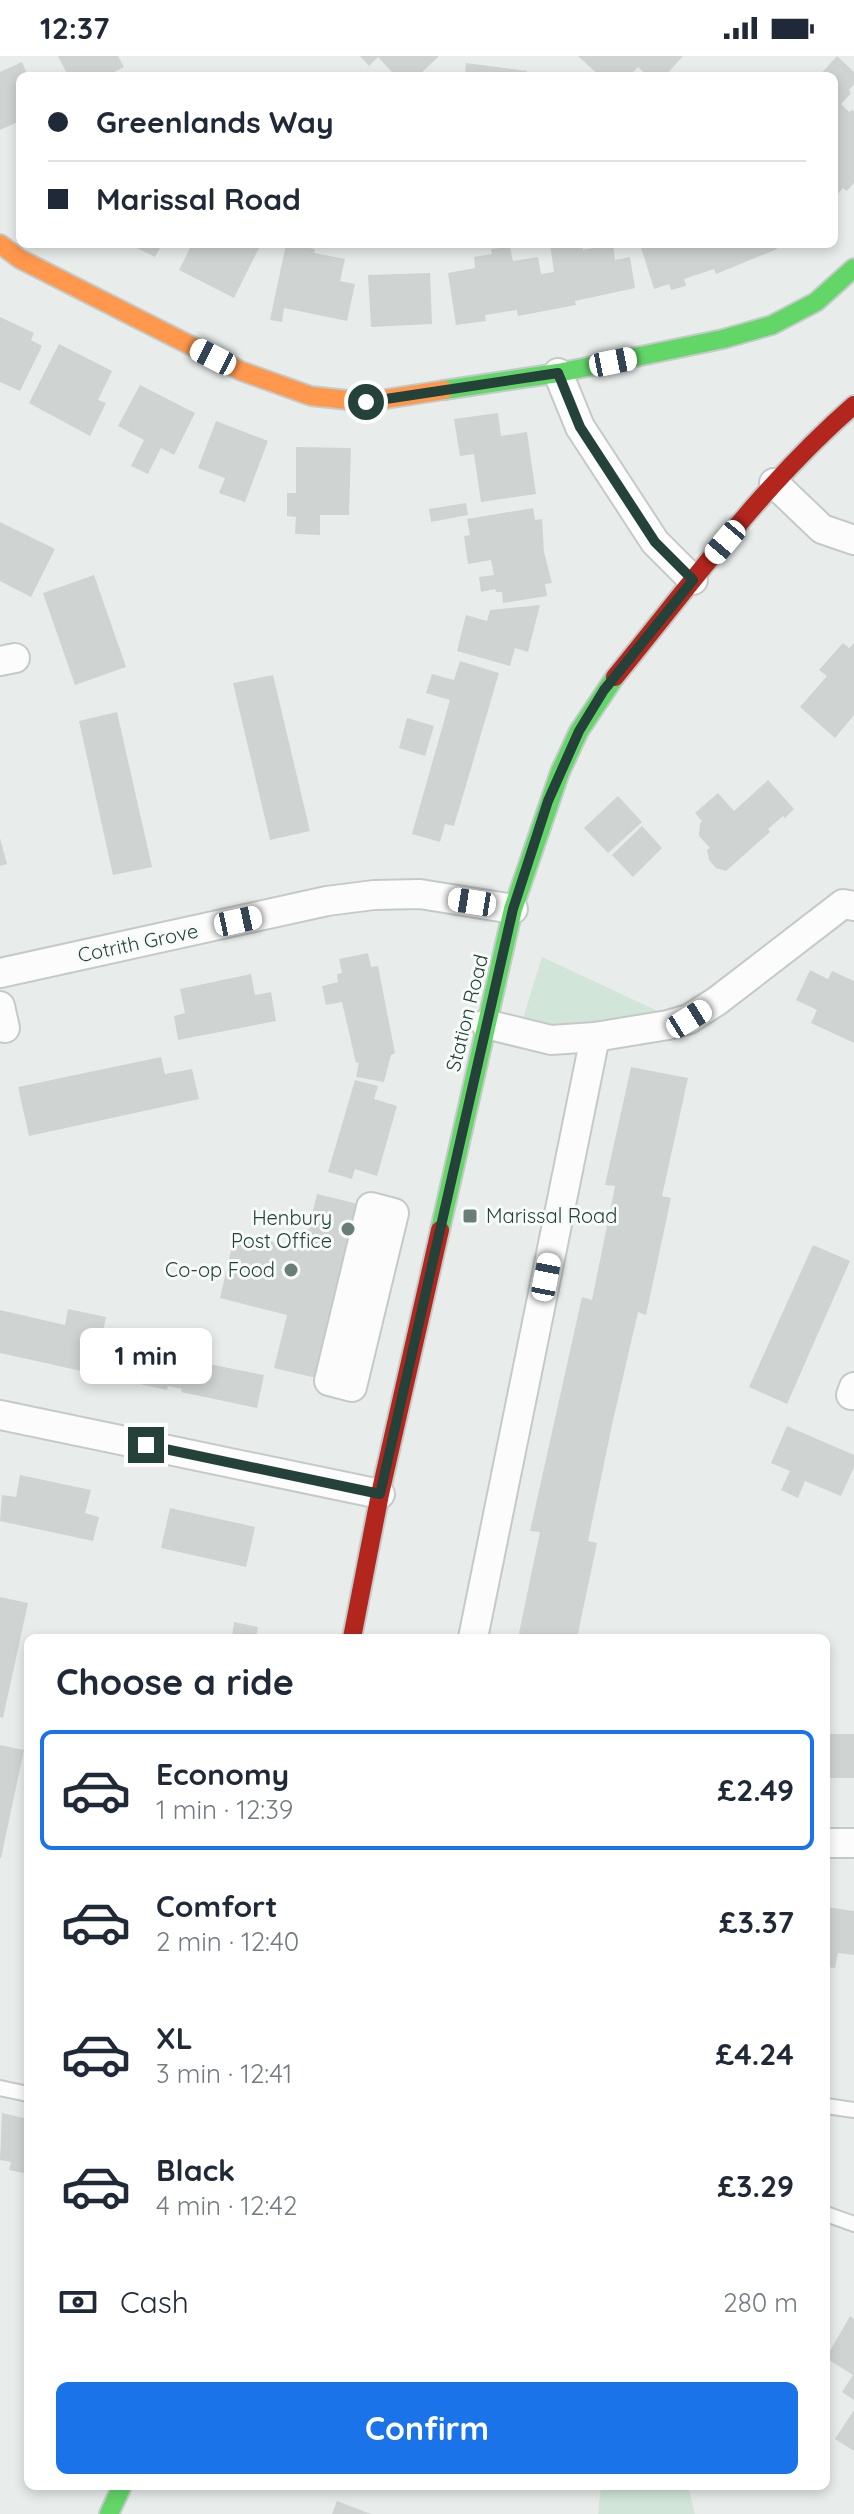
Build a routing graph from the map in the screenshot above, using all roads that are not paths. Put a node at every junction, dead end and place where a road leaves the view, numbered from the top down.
1 (0, 244) edge
2 (854, 268) edge
3 (558, 373) junction
4 (854, 405) edge
5 (774, 483) junction
6 (854, 540) edge
7 (693, 580) junction
8 (854, 906) edge
9 (513, 909) junction
10 (0, 973) edge
11 (486, 1024) junction
12 (595, 1037) junction
13 (371, 1207) joint
14 (0, 1415) edge
15 (380, 1494) junction
16 (353, 1634) edge
17 (474, 1634) edge
18 (830, 1843) edge
19 (854, 1843) edge
20 (0, 2088) edge
21 (24, 2093) edge
22 (830, 2107) edge
23 (854, 2110) edge
24 (830, 2215) edge
25 (854, 2224) edge
26 (120, 2490) edge
27 (109, 2514) edge

1 - 3 main road
2 - 3 main road
3 - 7 street
4 - 5 main road, Station Road
5 - 6 street
5 - 7 main road, Station Road
7 - 9 main road, Station Road
8 - 12 street
9 - 10 street, Cotrith Grove
9 - 11 main road, Station Road
11 - 12 street
11 - 15 main road, Station Road
12 - 17 street
13 - 13 street
14 - 15 street
15 - 16 main road, Station Road
18 - 19 street
20 - 21 lane
22 - 23 lane
24 - 25 lane
26 - 27 main road

